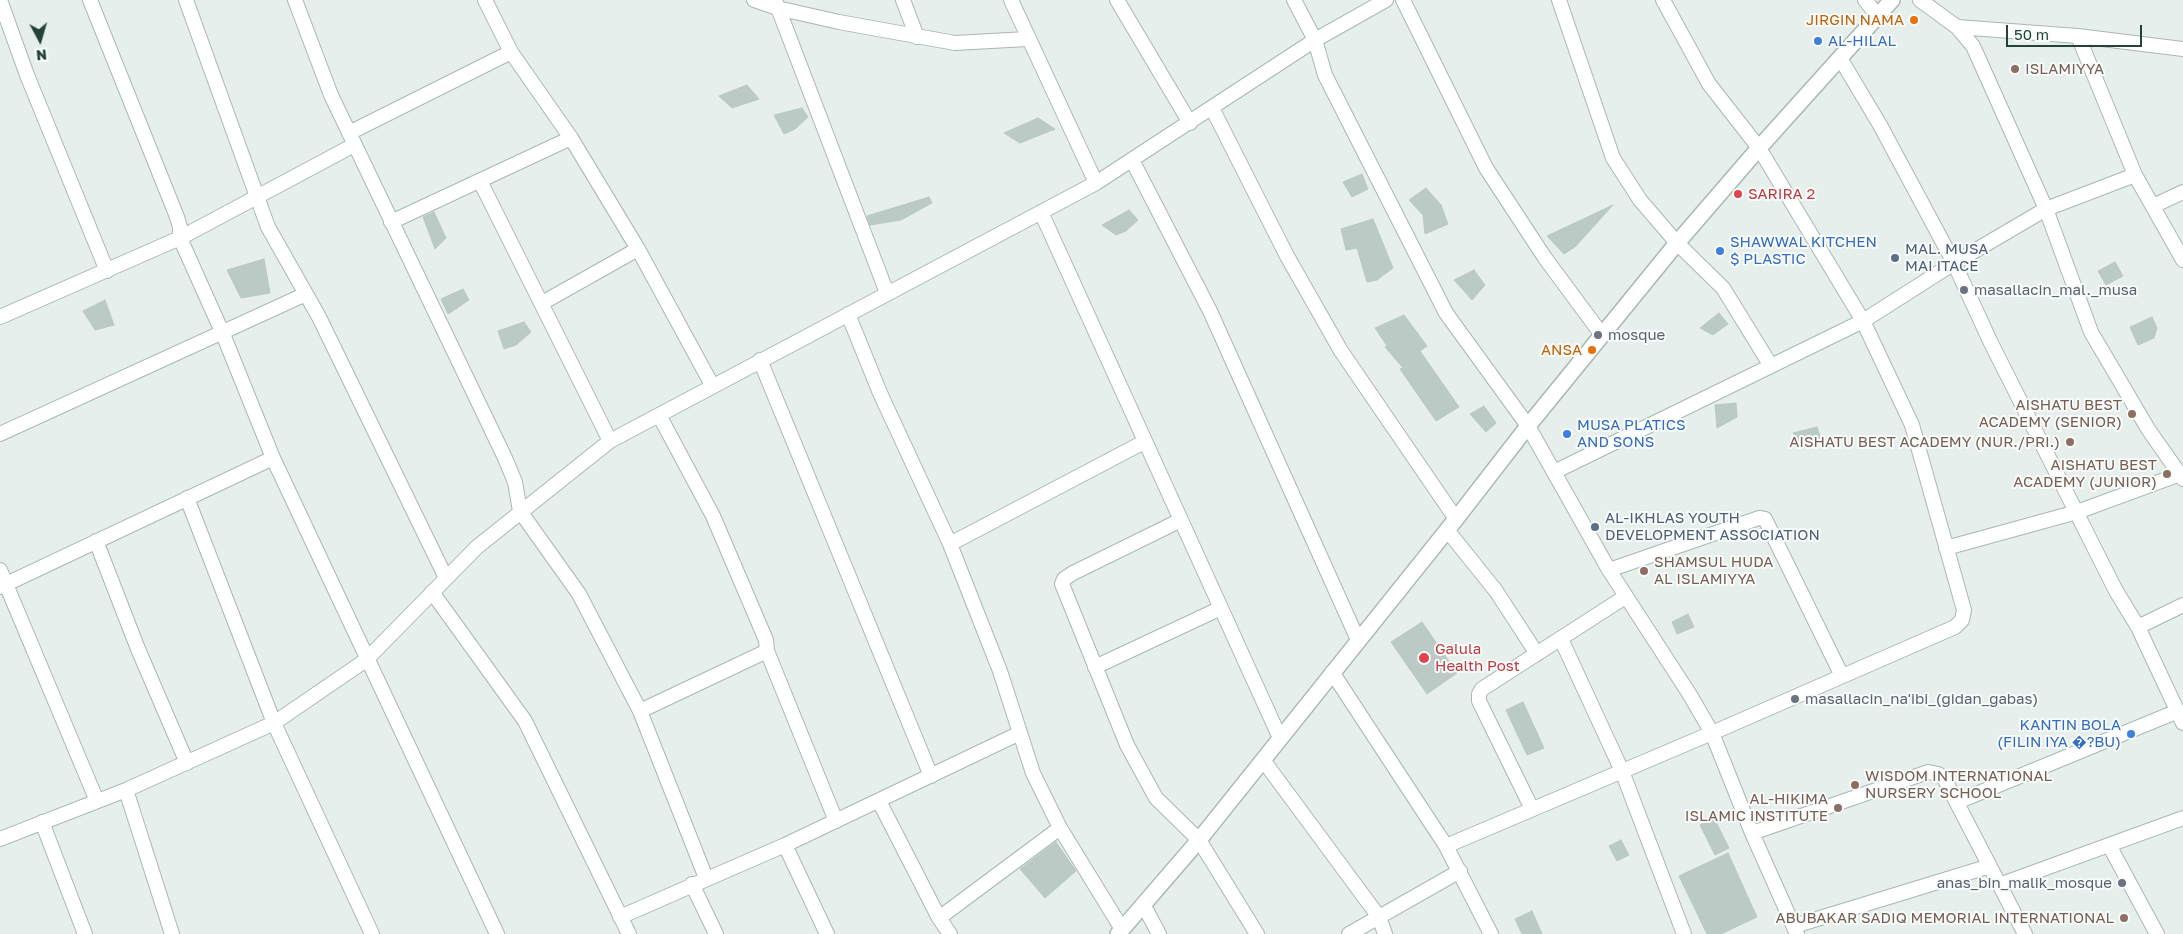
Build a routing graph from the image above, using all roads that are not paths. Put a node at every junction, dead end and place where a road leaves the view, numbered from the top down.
1 (0, 0) edge
2 (90, 0) edge
3 (186, 0) edge
4 (295, 0) edge
5 (485, 0) edge
6 (754, 0) edge
7 (902, 0) edge
8 (1011, 0) edge
9 (1117, 0) edge
10 (1294, 0) edge
11 (1386, 0) edge
12 (1403, 0) edge
13 (1559, 0) edge
14 (1664, 0) edge
15 (1865, 0) edge
16 (1892, 0) edge
17 (1920, 0) edge
18 (776, 4) edge
19 (1878, 16) junction
20 (1957, 27) junction
21 (2078, 36) junction
22 (917, 37) junction
23 (1028, 39) junction
24 (1315, 40) junction
25 (2183, 49) edge
26 (511, 52) junction
27 (1840, 58) junction
28 (1212, 108) junction
29 (1190, 123) junction
30 (571, 138) junction
31 (352, 139) junction
32 (1759, 148) junction
33 (1132, 160) junction
34 (2135, 175) junction
35 (480, 181) junction
36 (1096, 183) junction
37 (2183, 192) edge
38 (258, 197) junction
39 (2153, 206) junction
40 (2046, 209) junction
41 (1041, 212) junction
42 (391, 222) junction
43 (180, 238) junction
44 (1677, 243) junction
45 (638, 249) junction
46 (2183, 260) edge
47 (1954, 263) junction
48 (107, 270) junction
49 (887, 293) junction
50 (306, 294) junction
51 (542, 304) junction
52 (848, 314) junction
53 (0, 318) edge
54 (1863, 321) junction
55 (223, 334) junction
56 (1602, 335) junction
57 (760, 360) junction
58 (1771, 366) junction
59 (712, 385) junction
60 (659, 415) junction
61 (1528, 426) junction
62 (0, 434) edge
63 (610, 441) junction
64 (1144, 442) junction
65 (273, 458) junction
66 (1554, 472) junction
67 (2182, 476) edge
68 (187, 498) junction
69 (520, 511) junction
70 (2076, 512) junction
71 (1179, 522) junction
72 (1452, 524) junction
73 (96, 541) junction
74 (950, 544) junction
75 (1946, 548) junction
76 (0, 570) edge
77 (1609, 570) junction
78 (446, 578) junction
79 (3, 585) edge
80 (432, 592) junction
81 (1625, 596) junction
82 (2183, 605) edge
83 (1221, 608) junction
84 (2138, 627) junction
85 (1561, 639) junction
86 (1358, 640) junction
87 (767, 651) junction
88 (1537, 654) junction
89 (366, 660) junction
90 (1095, 667) junction
91 (1332, 672) junction
92 (1842, 676) junction
93 (640, 711) junction
94 (2180, 717) edge
95 (274, 723) junction
96 (1020, 733) junction
97 (1712, 733) junction
98 (1280, 738) junction
99 (1263, 760) junction
100 (187, 763) junction
101 (1622, 771) junction
102 (932, 776) junction
103 (126, 790) junction
104 (97, 801) junction
105 (879, 801) junction
106 (1957, 802) junction
107 (1532, 809) junction
108 (2183, 818) edge
109 (836, 821) junction
110 (42, 822) junction
111 (1060, 828) junction
112 (1752, 833) junction
113 (0, 837) edge
114 (1199, 840) junction
115 (785, 845) junction
116 (2109, 845) junction
117 (1446, 846) junction
118 (1990, 866) junction
119 (1460, 871) junction
120 (706, 878) junction
121 (692, 884) junction
122 (1999, 885) junction
123 (1142, 904) junction
124 (620, 917) junction
125 (1379, 917) junction
126 (939, 918) junction
127 (1796, 930) edge
128 (1120, 932) edge
129 (85, 934) edge
130 (172, 934) edge
131 (372, 934) edge
132 (497, 934) edge
133 (629, 934) edge
134 (716, 934) edge
135 (827, 934) edge
136 (950, 934) edge
137 (1159, 934) edge
138 (1256, 934) edge
139 (1349, 934) edge
140 (1385, 934) edge
141 (1491, 934) edge
142 (1684, 934) edge
143 (2025, 934) edge
144 (2157, 934) edge

1 - 48 street
2 - 43 street
3 - 38 street
4 - 31 street
5 - 26 street
6 - 18 street
7 - 22 street
8 - 23 street
9 - 29 street
10 - 24 street
11 - 24 street
12 - 56 street
13 - 44 street
14 - 32 street
15 - 19 street
16 - 19 street
17 - 20 street
18 - 22 street
18 - 49 street
19 - 27 street
20 - 21 street
20 - 40 street
21 - 25 street
21 - 34 street
22 - 23 street
23 - 36 street
24 - 28 street
24 - 61 street
26 - 30 street
26 - 31 street
27 - 32 street
27 - 47 street
28 - 29 street
28 - 72 street
29 - 33 street
30 - 35 street
30 - 45 street
31 - 38 street
31 - 42 street
32 - 44 street
32 - 54 street
33 - 36 street
33 - 86 street
34 - 39 street
34 - 40 street
35 - 42 street
35 - 51 street
36 - 41 street
37 - 39 street
38 - 43 street
38 - 50 street
39 - 46 street
40 - 47 street
40 - 67 street
41 - 49 street
41 - 64 street
42 - 69 street
43 - 48 street
43 - 55 street
44 - 56 street
44 - 58 street
45 - 51 street
45 - 59 street
47 - 54 street
47 - 70 street
48 - 53 street
49 - 52 street
50 - 55 street
50 - 78 street
51 - 63 street
52 - 57 street
52 - 74 street
54 - 58 street
54 - 75 street
55 - 62 street
55 - 65 street
56 - 61 street
57 - 59 street
57 - 102 street
58 - 66 street
59 - 60 street
60 - 63 street
60 - 87 street
61 - 66 street
61 - 72 street
63 - 69 street
64 - 71 street
64 - 74 street
65 - 68 street
65 - 89 street
66 - 77 street
67 - 70 street
68 - 73 street
68 - 95 street
69 - 78 street
69 - 93 street
70 - 75 street
70 - 84 street
71 - 83 street
71 - 90 street
72 - 86 street
72 - 88 street
73 - 79 street
73 - 100 street
74 - 96 street
75 - 92 street
76 - 79 street
77 - 81 street
77 - 92 street
78 - 80 street
79 - 104 street
80 - 89 street
80 - 124 street
81 - 85 street
81 - 97 street
82 - 84 street
83 - 90 street
83 - 98 street
84 - 94 street
85 - 88 street
85 - 101 street
86 - 91 street
87 - 93 street
87 - 109 street
88 - 107 street
89 - 95 street
89 - 132 street
90 - 114 street
91 - 98 street
91 - 117 street
92 - 97 street
93 - 120 street
94 - 106 street
95 - 100 street
95 - 131 street
96 - 102 street
96 - 111 street
97 - 101 street
97 - 112 street
98 - 99 street
99 - 114 street
99 - 125 street
100 - 103 street
101 - 107 street
101 - 142 street
102 - 105 street
103 - 104 street
103 - 130 street
104 - 110 street
105 - 109 street
105 - 126 street
106 - 112 street
106 - 118 street
107 - 117 street
108 - 116 street
109 - 115 street
110 - 113 street
110 - 129 street
111 - 126 street
111 - 128 street
112 - 127 street
114 - 123 street
114 - 138 street
115 - 120 street
115 - 135 street
116 - 122 street
116 - 144 street
117 - 119 street
118 - 122 street
118 - 127 street
119 - 125 street
119 - 141 street
120 - 121 street
121 - 124 street
121 - 134 street
122 - 143 street
123 - 128 street
123 - 137 street
124 - 133 street
125 - 139 street
125 - 140 street
126 - 136 street

